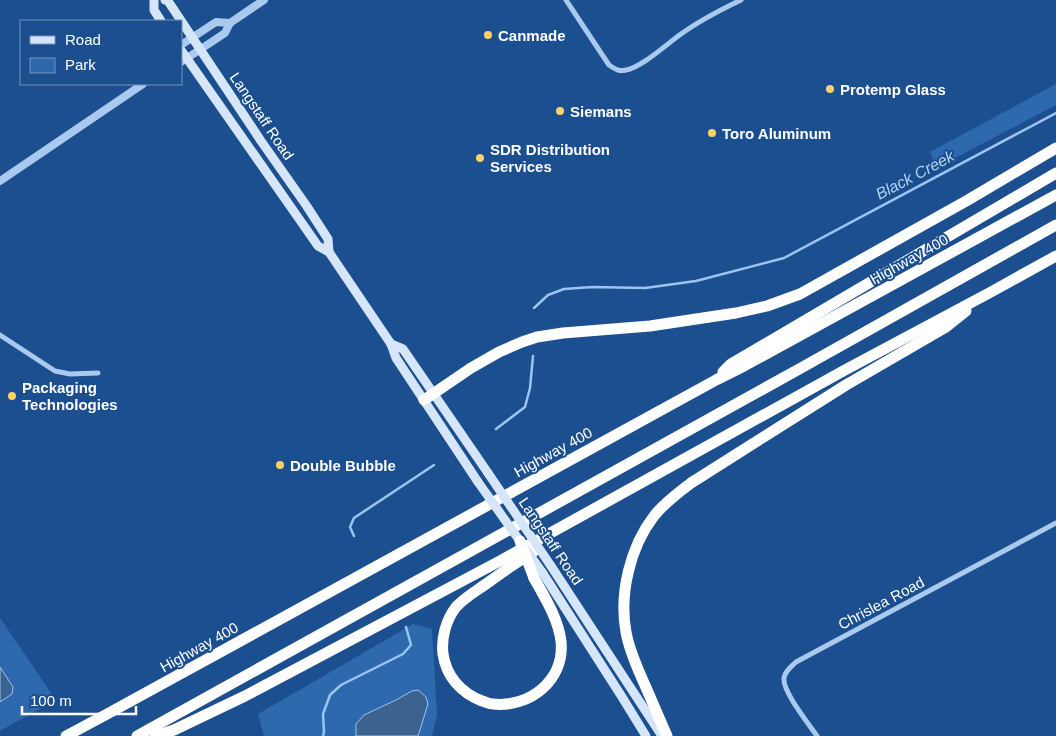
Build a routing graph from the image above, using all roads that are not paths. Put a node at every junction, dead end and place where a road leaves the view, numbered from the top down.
1 (154, 0) edge
2 (165, 0) edge
3 (264, 0) edge
4 (566, 0) edge
5 (741, 0) edge
6 (160, 20) edge
7 (181, 20) edge
8 (182, 21) edge
9 (230, 23) junction
10 (193, 37) junction
11 (182, 44) edge
12 (201, 49) junction
13 (183, 56) edge
14 (142, 85) edge
15 (1056, 148) edge
16 (1056, 173) edge
17 (0, 181) edge
18 (1056, 195) edge
19 (1056, 225) edge
20 (328, 252) junction
21 (1056, 256) edge
22 (990, 292) junction
23 (0, 336) edge
24 (98, 373) dead end
25 (716, 380) junction
26 (429, 397) junction
27 (1056, 523) edge
28 (545, 537) junction
29 (520, 541) joint
30 (538, 575) junction
31 (66, 736) edge
32 (137, 736) edge
33 (155, 736) edge
34 (646, 736) edge
35 (662, 736) edge
36 (667, 736) edge
37 (818, 736) edge

1 - 6 main road
2 - 7 main road, Langstaff Road
3 - 9 street
4 - 5 street
8 - 10 main road, Langstaff Road
9 - 10 street
9 - 12 street
10 - 11 street
10 - 12 main road, Langstaff Road
12 - 13 street
12 - 20 main road, Langstaff Road
13 - 20 main road, Langstaff Road
14 - 17 street
15 - 26 highway
16 - 25 highway
18 - 25 highway, Highway 400
19 - 32 highway
20 - 26 main road, Langstaff Road
21 - 22 highway
22 - 28 highway
22 - 36 highway
23 - 24 street
25 - 31 highway, Highway 400
26 - 29 main road, Langstaff Road, bridge
26 - 35 main road, Langstaff Road, bridge
27 - 37 street, Chrislea Road
28 - 30 highway
28 - 33 highway
29 - 30 highway, bridge
30 - 34 main road, Langstaff Road

